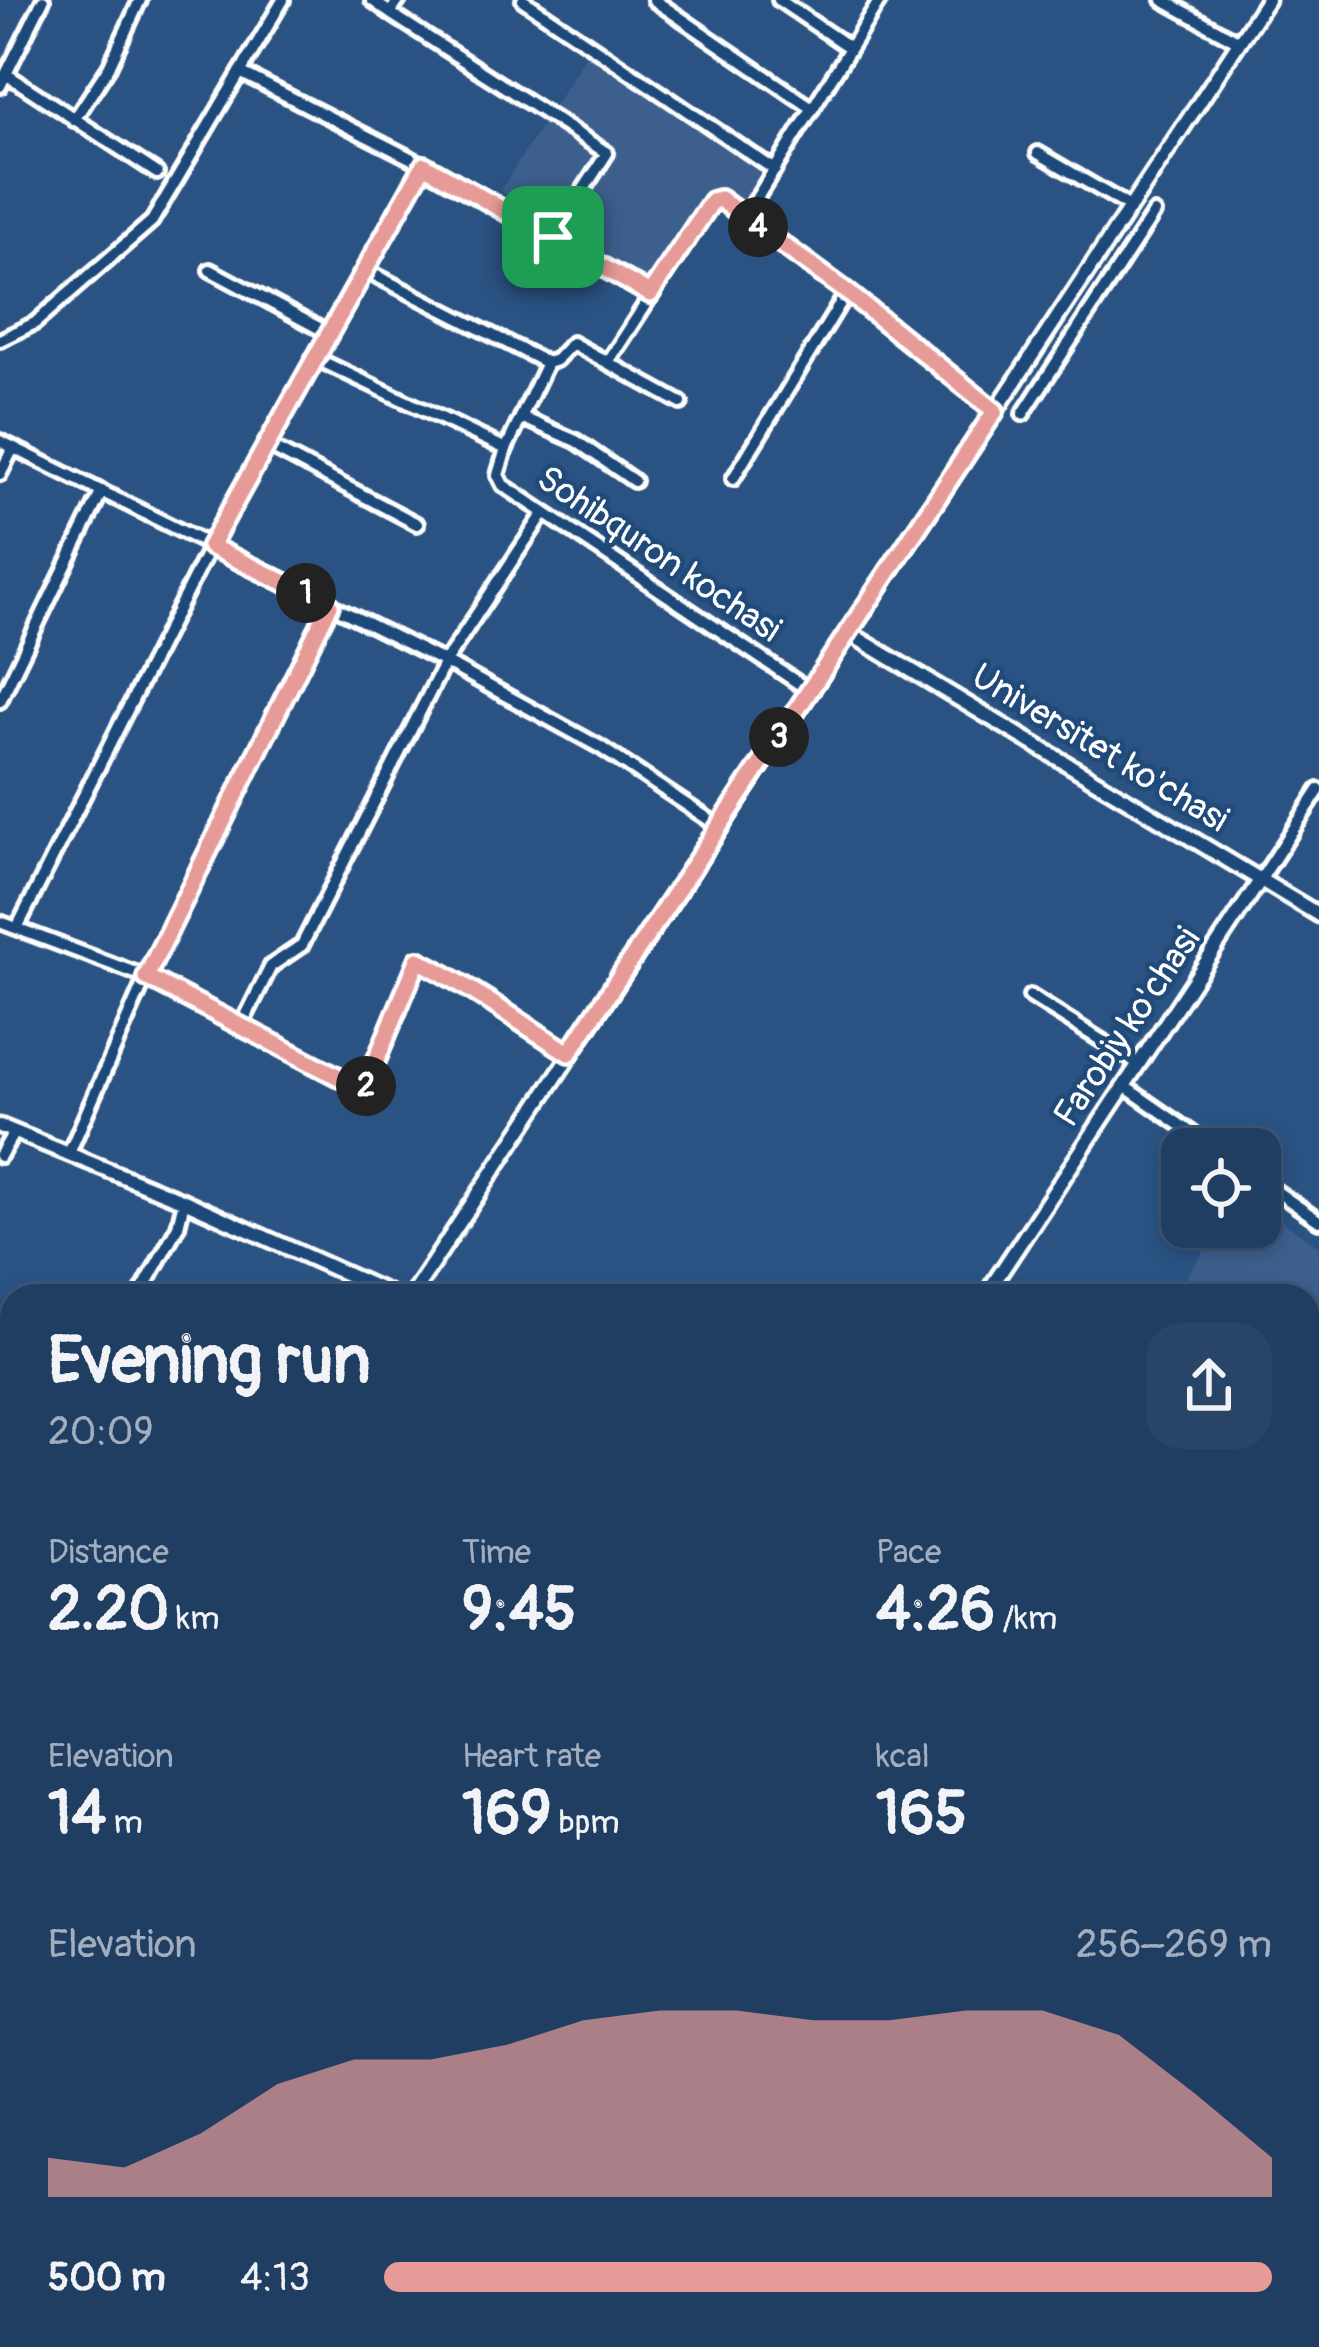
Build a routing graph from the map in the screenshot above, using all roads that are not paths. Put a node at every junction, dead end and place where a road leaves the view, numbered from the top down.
1 (43, 0) edge
2 (140, 0) edge
3 (284, 0) edge
4 (372, 0) edge
5 (398, 0) edge
6 (523, 0) edge
7 (653, 0) edge
8 (779, 0) edge
9 (880, 0) edge
10 (1164, 0) edge
11 (1267, 0) edge
12 (390, 13) junction
13 (1239, 42) junction
14 (850, 48) junction
15 (240, 72) junction
16 (3, 80) edge
17 (812, 108) junction
18 (74, 120) junction
19 (1038, 154) dead end
20 (424, 165) junction
21 (775, 170) junction
22 (157, 173) dead end
23 (1130, 207) junction
24 (1154, 213) dead end
25 (745, 217) junction
26 (553, 237) junction
27 (210, 270) dead end
28 (365, 270) junction
29 (847, 292) junction
30 (650, 294) junction
31 (330, 334) junction
32 (0, 340) edge
33 (316, 359) junction
34 (608, 362) junction
35 (547, 363) junction
36 (681, 403) dead end
37 (995, 411) junction
38 (1023, 414) dead end
39 (521, 417) junction
40 (0, 441) edge
41 (267, 446) junction
42 (13, 448) junction
43 (506, 449) junction
44 (0, 474) edge
45 (733, 479) dead end
46 (634, 481) dead end
47 (102, 491) junction
48 (544, 513) junction
49 (417, 524) dead end
50 (210, 546) junction
51 (330, 605) junction
52 (849, 633) junction
53 (446, 662) junction
54 (810, 691) junction
55 (0, 700) edge
56 (1319, 790) edge
57 (720, 827) junction
58 (1261, 879) junction
59 (1319, 915) edge
60 (0, 922) edge
61 (17, 928) junction
62 (146, 977) junction
63 (1030, 996) dead end
64 (241, 1026) junction
65 (569, 1053) junction
66 (1139, 1064) junction
67 (1124, 1086) junction
68 (0, 1126) edge
69 (1185, 1128) edge
70 (14, 1132) junction
71 (69, 1154) junction
72 (0, 1156) edge
73 (1281, 1195) edge
74 (184, 1201) junction
75 (1319, 1221) edge
76 (146, 1284) edge
77 (368, 1284) edge
78 (419, 1284) edge
79 (995, 1284) edge

1 - 16 street
2 - 18 street
3 - 15 street
4 - 12 street
5 - 12 street
6 - 21 street
7 - 17 street
8 - 14 street
9 - 14 street
10 - 13 street
11 - 13 main road
12 - 26 street
13 - 23 main road
14 - 17 street
15 - 20 street
15 - 32 street
16 - 18 street
17 - 21 street
18 - 22 street
19 - 23 street
20 - 26 street
20 - 28 street
21 - 25 street
23 - 37 main road
24 - 38 street
25 - 29 street
25 - 30 street
26 - 30 street
27 - 31 street
28 - 31 street
28 - 35 street
29 - 37 street
29 - 45 street
30 - 34 street
31 - 33 street
33 - 41 street
33 - 43 street, Sohibquron kochasi
34 - 35 street
34 - 36 street
35 - 39 street
37 - 52 main road
39 - 43 street
39 - 46 street
40 - 42 street
41 - 49 street
41 - 50 street
42 - 44 street
42 - 47 street
43 - 48 street, Sohibquron kochasi
47 - 50 street
47 - 55 street
48 - 53 street
48 - 54 street, Sohibquron kochasi
50 - 51 street
50 - 61 street
51 - 53 street
51 - 62 street
52 - 54 main road
52 - 58 main road, Universitet ko'chasi
53 - 57 street
53 - 64 street
54 - 57 main road
56 - 58 street, Farobiy ko'chasi
57 - 65 main road
58 - 59 main road, Universitet ko'chasi
58 - 66 main road, Farobiy ko'chasi
60 - 61 street
61 - 62 street
62 - 64 street
62 - 71 street
63 - 66 street
64 - 65 street
65 - 78 main road
66 - 67 main road, Farobiy ko'chasi
67 - 69 street
67 - 79 main road, Farobiy ko'chasi
68 - 70 main road
70 - 71 main road
70 - 72 street
71 - 74 main road
73 - 75 street
74 - 76 street
74 - 77 main road

